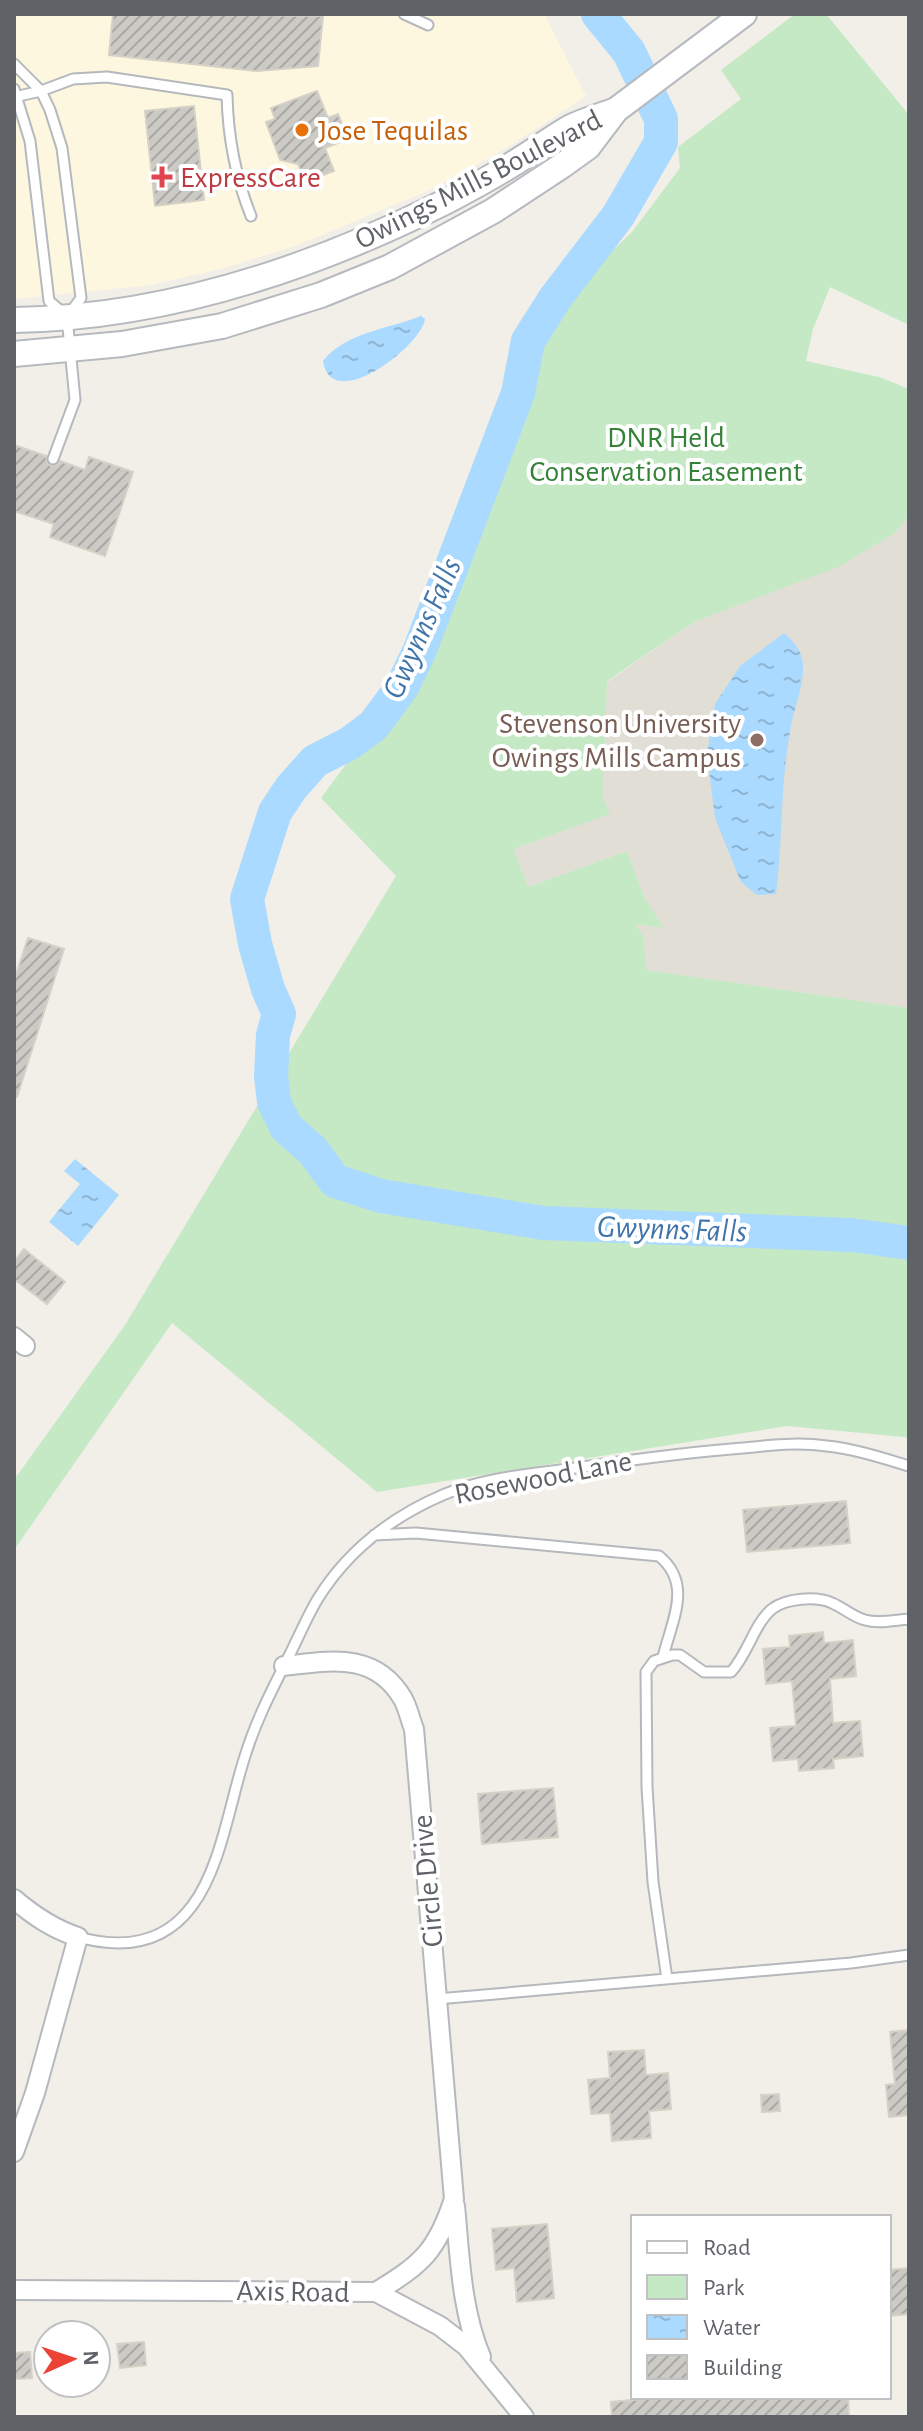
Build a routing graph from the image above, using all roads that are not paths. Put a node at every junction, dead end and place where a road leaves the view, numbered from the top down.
1 (404, 14) edge
2 (744, 14) edge
3 (428, 25) dead end
4 (14, 64) edge
5 (41, 91) junction
6 (15, 94) edge
7 (616, 110) junction
8 (251, 216) dead end
9 (67, 317) junction
10 (14, 320) edge
11 (70, 350) junction
12 (14, 354) edge
13 (53, 459) dead end
14 (909, 1466) edge
15 (374, 1535) junction
16 (909, 1619) edge
17 (663, 1657) junction
18 (284, 1666) junction
19 (14, 1899) edge
20 (78, 1937) junction
21 (909, 1955) edge
22 (667, 1979) junction
23 (437, 1999) junction
24 (14, 2152) edge
25 (454, 2199) junction
26 (14, 2290) edge
27 (376, 2292) junction
28 (486, 2371) junction
29 (524, 2417) edge

1 - 3 lane
2 - 7 main road, Owings Mills Boulevard
4 - 5 lane
5 - 6 lane
5 - 8 lane
5 - 9 lane
6 - 9 lane
7 - 9 main road, Owings Mills Boulevard
7 - 11 main road, Owings Mills Boulevard
9 - 10 main road, Owings Mills Boulevard
9 - 11 lane
11 - 12 main road, Owings Mills Boulevard
11 - 13 lane
14 - 15 lane, Rosewood Lane
15 - 17 lane
15 - 18 lane, Rosewood Lane
16 - 17 lane
17 - 22 lane
18 - 20 lane, Rosewood Lane
18 - 23 street, Circle Drive
19 - 20 street, Rosewood Lane
20 - 24 street
21 - 22 lane
22 - 23 lane
23 - 25 street, Circle Drive
25 - 27 street, Circle Drive
25 - 28 street, Circle Drive
26 - 27 street, Axis Road
27 - 28 street, Axis Road
28 - 29 street, Axis Road

